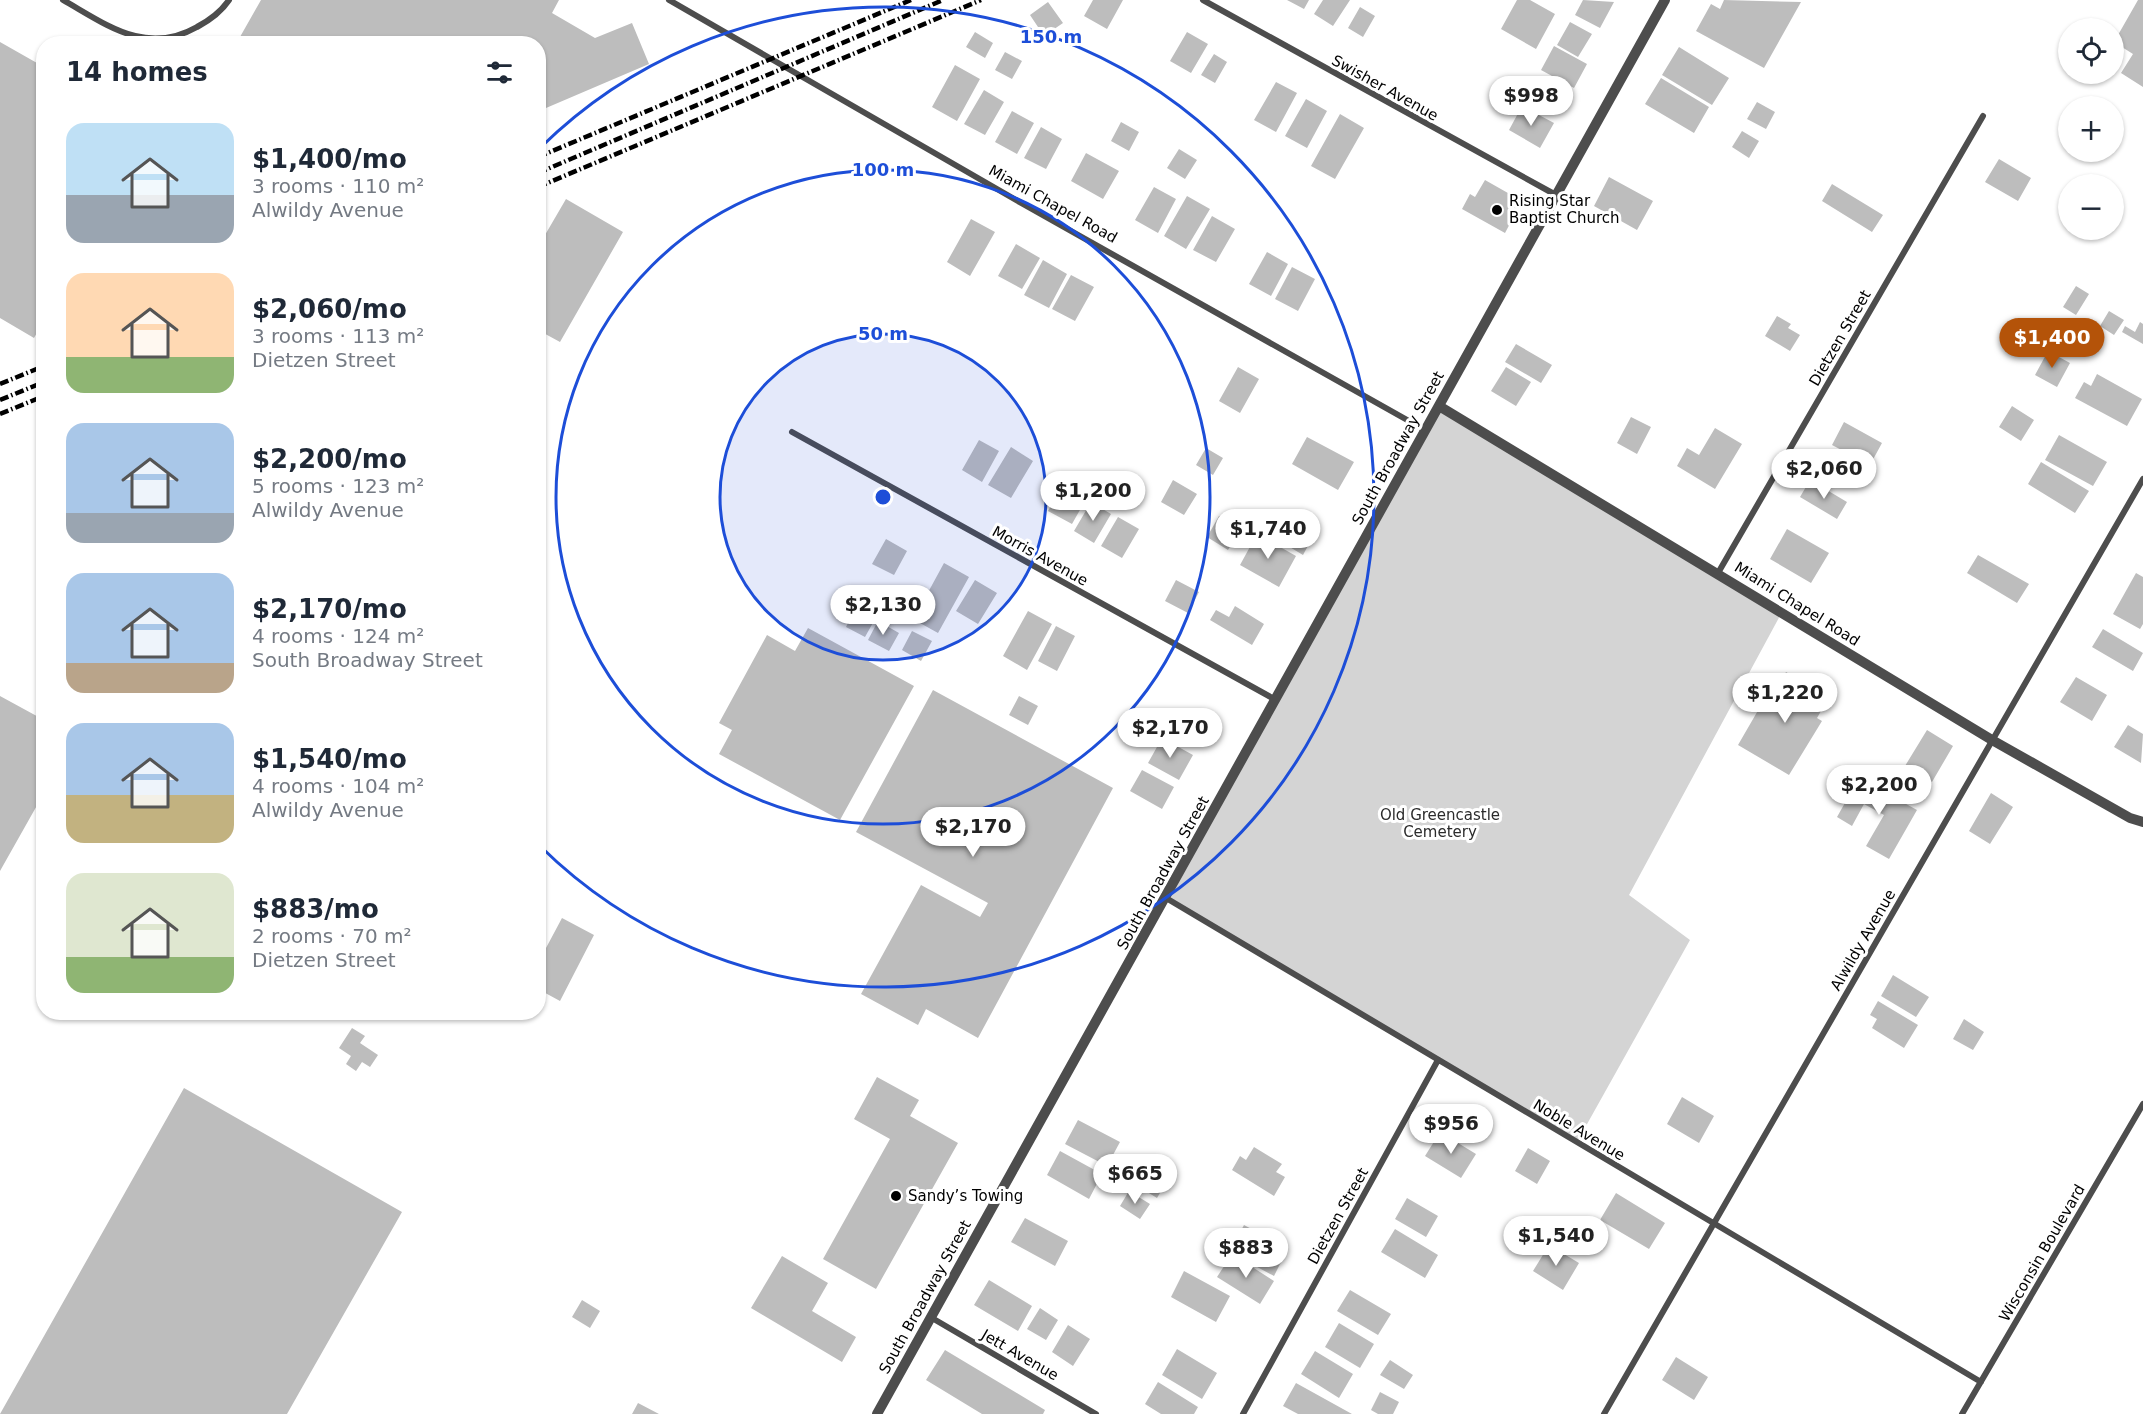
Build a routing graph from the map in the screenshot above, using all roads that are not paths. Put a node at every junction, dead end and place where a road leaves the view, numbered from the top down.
1 (63, 0) edge
2 (229, 0) edge
3 (669, 0) edge
4 (1203, 0) edge
5 (1665, 0) edge
6 (134, 36) edge
7 (174, 36) edge
8 (1983, 116) dead end
9 (1556, 195) junction
10 (1439, 405) junction
11 (1425, 430) junction
12 (792, 432) dead end
13 (2143, 478) edge
14 (1718, 573) junction
15 (1277, 700) junction
16 (1992, 740) junction
17 (2143, 822) edge
18 (1166, 898) junction
19 (1438, 1060) junction
20 (2143, 1104) edge
21 (1715, 1224) junction
22 (932, 1318) junction
23 (1981, 1382) junction
24 (877, 1414) edge
25 (1096, 1414) edge
26 (1243, 1414) edge
27 (1604, 1414) edge
28 (1962, 1414) edge

1 - 6 street
2 - 7 street
3 - 11 street, Miami Chapel Road
4 - 9 street, Swisher Avenue
5 - 9 street, South Broadway Street
8 - 14 street, Dietzen Street
9 - 10 street, South Broadway Street
10 - 11 street, South Broadway Street
10 - 14 street, Miami Chapel Road
11 - 15 street, South Broadway Street
12 - 15 street, Morris Avenue
13 - 16 street, Alwildy Avenue
14 - 16 street, Miami Chapel Road
15 - 18 street, South Broadway Street
16 - 17 street, Miami Chapel Road
16 - 21 street, Alwildy Avenue
18 - 19 street, Noble Avenue
18 - 22 street, South Broadway Street
19 - 21 street, Noble Avenue
19 - 26 street, Dietzen Street
20 - 23 street, Wisconsin Boulevard
21 - 23 street, Noble Avenue
21 - 27 street, Alwildy Avenue
22 - 24 street, South Broadway Street
22 - 25 street, Jett Avenue
23 - 28 street, Wisconsin Boulevard

